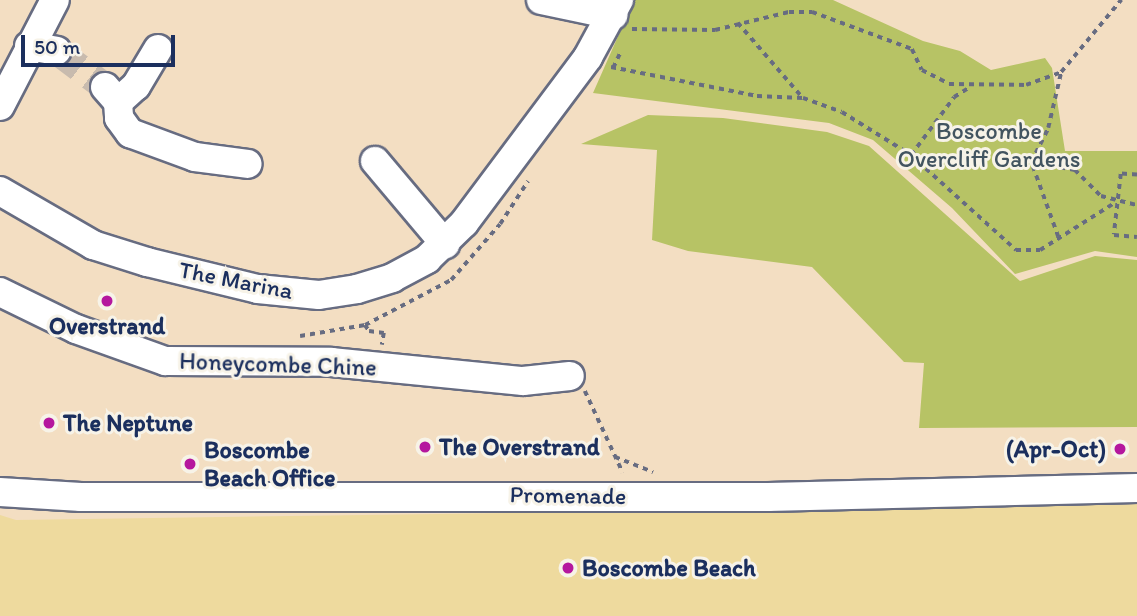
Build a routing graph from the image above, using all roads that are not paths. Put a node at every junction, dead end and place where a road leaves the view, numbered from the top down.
1 (55, 0) edge
2 (541, 0) edge
3 (614, 13) edge
4 (30, 46) junction
5 (158, 48) dead end
6 (57, 51) tunnel mouth
7 (0, 106) edge
8 (375, 161) dead end
9 (248, 164) dead end
10 (0, 191) edge
11 (445, 244) junction
12 (0, 292) edge
13 (570, 376) dead end
14 (1137, 488) edge
15 (0, 492) edge

1 - 4 street
2 - 3 street
3 - 11 street, The Marina
4 - 6 street
4 - 7 street
5 - 9 street
8 - 11 street
10 - 11 street, The Marina
12 - 13 street, Honeycombe Chine
14 - 15 street, Promenade

